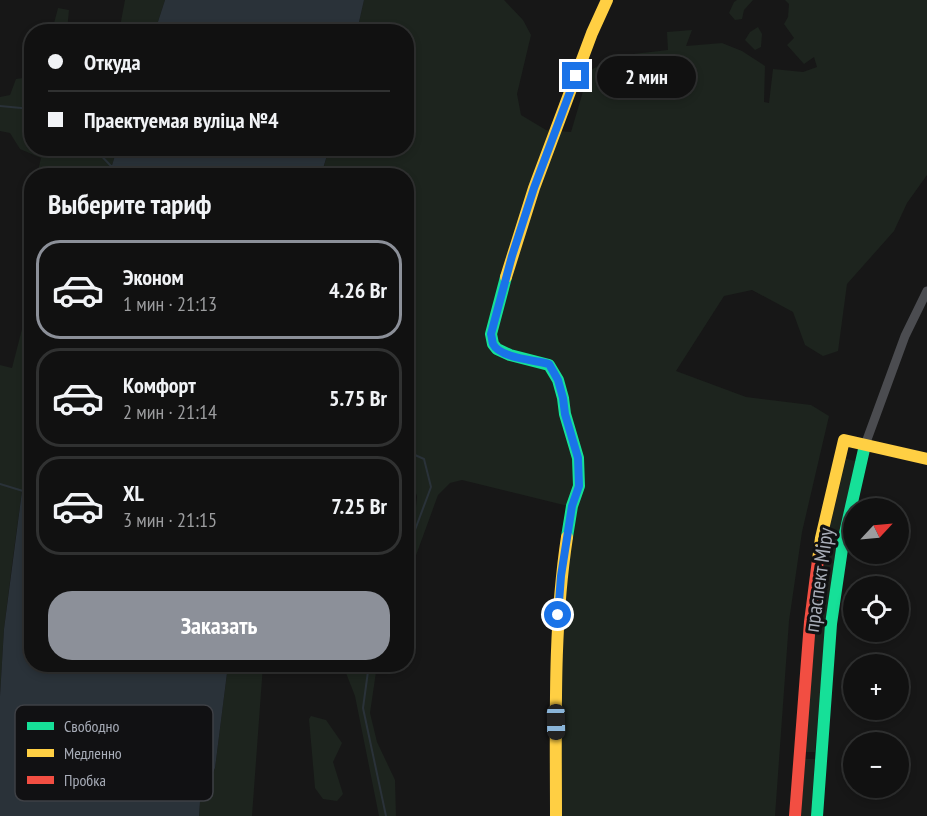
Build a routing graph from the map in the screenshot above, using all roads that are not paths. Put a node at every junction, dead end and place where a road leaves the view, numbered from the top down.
1 (607, 0) edge
2 (927, 291) edge
3 (865, 445) junction
4 (927, 459) edge
5 (556, 816) edge
6 (795, 816) edge
7 (817, 816) edge

1 - 5 street
2 - 3 street, праспект Міру
3 - 4 street
3 - 6 street, праспект Міру
3 - 7 street, праспект Міру

